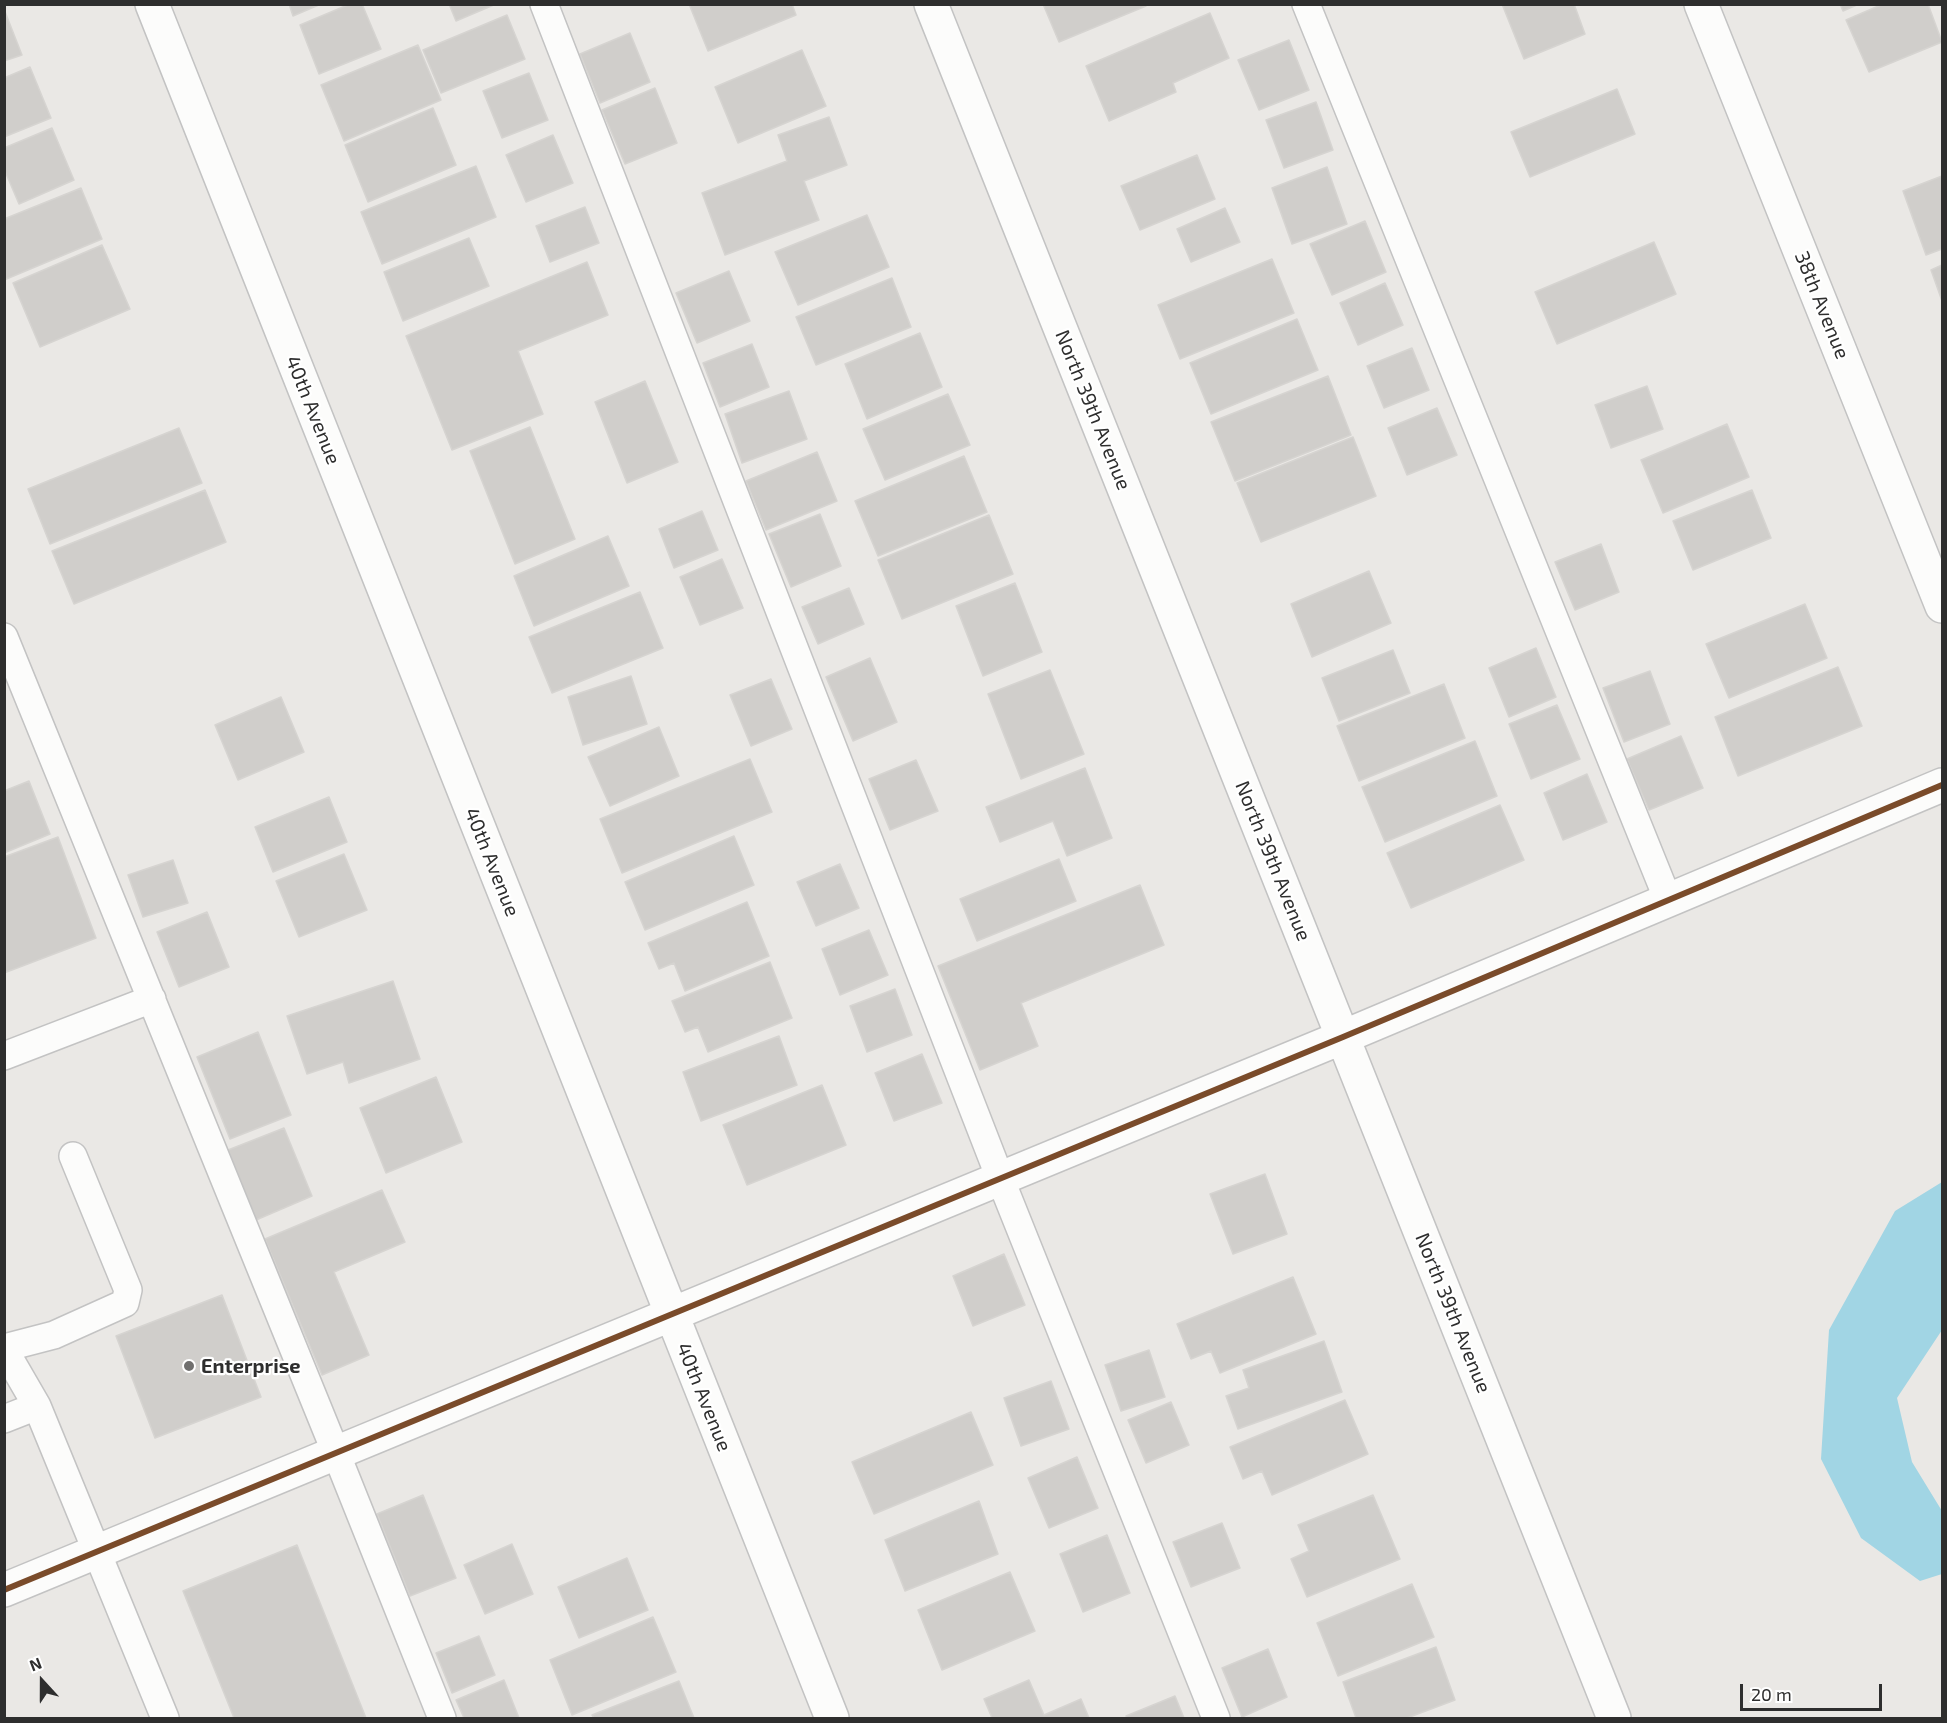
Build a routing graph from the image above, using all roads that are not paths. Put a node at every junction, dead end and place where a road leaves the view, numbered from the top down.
1 (152, 4) edge
2 (544, 4) edge
3 (931, 4) edge
4 (1306, 4) edge
5 (1701, 4) edge
6 (1942, 606) edge
7 (4, 637) edge
8 (1942, 786) edge
9 (1668, 900) junction
10 (152, 999) junction
11 (1343, 1036) junction
12 (4, 1056) edge
13 (73, 1156) dead end
14 (1000, 1179) junction
15 (671, 1314) junction
16 (4, 1348) edge
17 (38, 1406) junction
18 (4, 1419) edge
19 (336, 1453) junction
20 (98, 1552) junction
21 (4, 1590) edge
22 (165, 1719) edge
23 (442, 1719) edge
24 (832, 1719) edge
25 (1216, 1719) edge
26 (1614, 1719) edge

1 - 15 street, 40th Avenue
2 - 14 lane
3 - 11 street, North 39th Avenue
4 - 9 lane
5 - 6 street, 38th Avenue
7 - 10 lane
8 - 9 street
9 - 11 street
10 - 12 lane
10 - 19 lane
11 - 14 street
11 - 26 street, North 39th Avenue
13 - 16 lane
14 - 15 street
14 - 25 lane
15 - 19 street
15 - 24 street, 40th Avenue
16 - 17 lane
17 - 18 lane
17 - 20 lane
19 - 20 street
19 - 23 lane
20 - 21 street
20 - 22 lane

